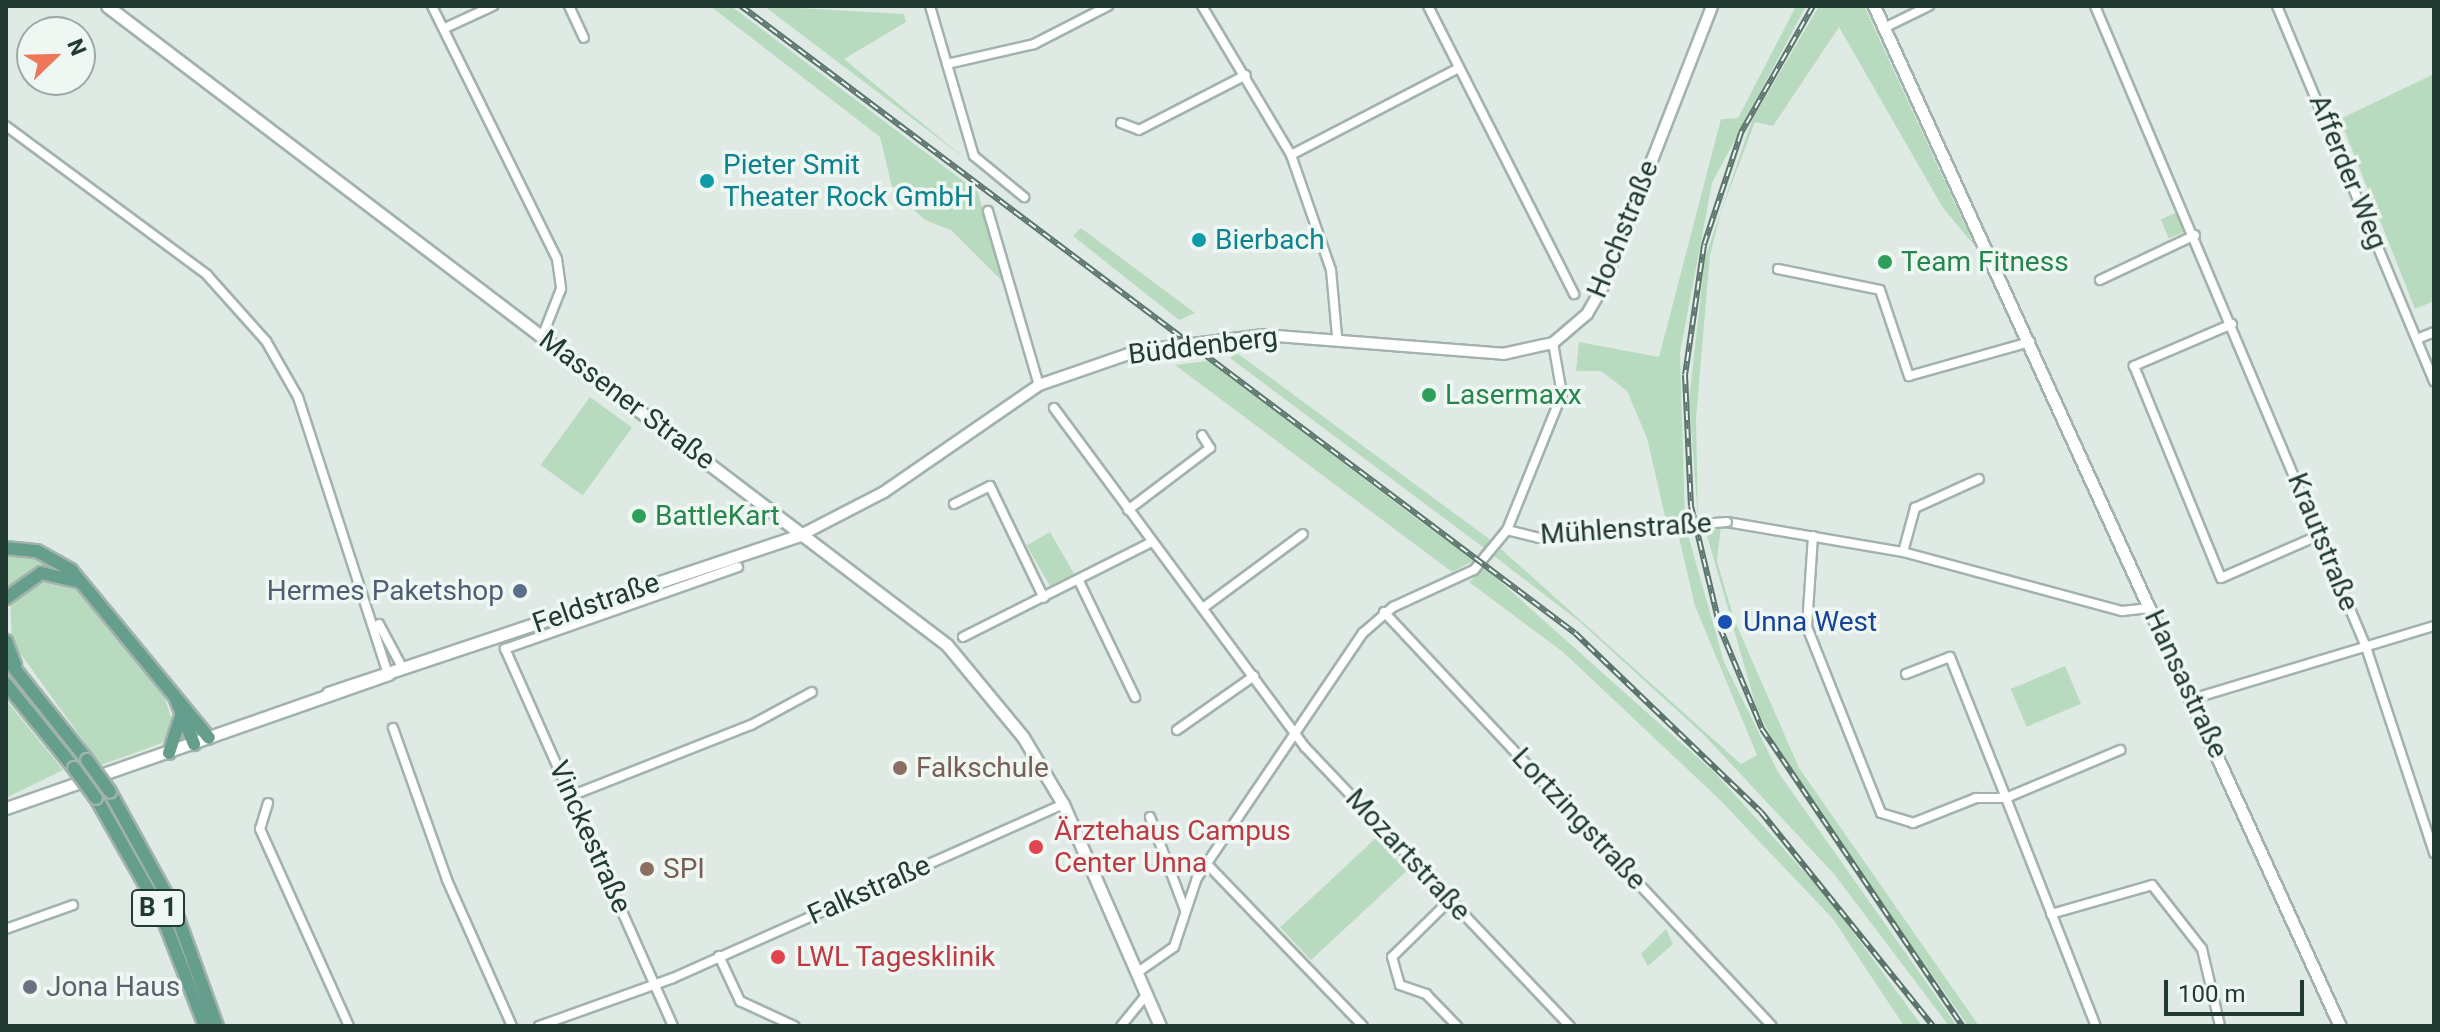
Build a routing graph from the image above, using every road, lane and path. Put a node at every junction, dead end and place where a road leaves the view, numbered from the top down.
1 (107, 6) edge
2 (432, 6) edge
3 (493, 6) edge
4 (569, 6) edge
5 (930, 6) edge
6 (1108, 6) edge
7 (1202, 6) edge
8 (1428, 6) edge
9 (1712, 6) edge
10 (1874, 6) edge
11 (1929, 6) edge
12 (2095, 6) edge
13 (2277, 6) edge
14 (445, 28) junction
15 (1884, 28) junction
16 (584, 38) dead end
17 (947, 64) junction
18 (1459, 68) junction
19 (1246, 75) junction
20 (1121, 123) dead end
21 (6, 126) edge
22 (1291, 155) junction
23 (1024, 197) dead end
24 (988, 211) dead end
25 (2195, 235) junction
26 (1778, 269) dead end
27 (2100, 280) dead end
28 (1574, 294) dead end
29 (2232, 324) junction
30 (2434, 332) edge
31 (1337, 336) junction
32 (542, 337) junction
33 (2417, 339) junction
34 (2031, 342) junction
35 (1553, 343) junction
36 (2434, 382) edge
37 (1039, 385) junction
38 (1054, 408) dead end
39 (1202, 435) dead end
40 (1979, 479) dead end
41 (954, 504) dead end
42 (1128, 510) junction
43 (1507, 530) junction
44 (803, 534) junction
45 (1303, 534) dead end
46 (2320, 535) junction
47 (1813, 536) junction
48 (1152, 542) junction
49 (6, 548) edge
50 (1903, 552) junction
51 (738, 567) dead end
52 (1079, 581) junction
53 (85, 586) junction
54 (6, 598) edge
55 (1044, 598) junction
56 (1203, 608) junction
57 (2150, 608) junction
58 (373, 612) junction
59 (1384, 612) junction
60 (2434, 626) edge
61 (963, 637) dead end
62 (6, 641) edge
63 (2366, 647) junction
64 (505, 649) joint
65 (6, 658) edge
66 (403, 669) junction
67 (18, 672) junction
68 (388, 674) junction
69 (1906, 674) dead end
70 (1254, 676) junction
71 (6, 684) edge
72 (172, 690) junction
73 (812, 692) dead end
74 (1135, 697) dead end
75 (2192, 699) junction
76 (181, 713) junction
77 (393, 728) dead end
78 (1177, 730) dead end
79 (1296, 735) junction
80 (209, 738) junction
81 (194, 744) junction
82 (2120, 750) dead end
83 (169, 753) junction
84 (573, 795) junction
85 (2006, 798) junction
86 (268, 803) dead end
87 (1063, 804) junction
88 (6, 808) edge
89 (1150, 817) dead end
90 (2434, 853) edge
91 (1206, 863) junction
92 (1450, 900) junction
93 (73, 905) dead end
94 (1185, 910) junction
95 (2051, 914) junction
96 (6, 929) edge
97 (719, 956) junction
98 (1138, 972) junction
99 (655, 985) junction
100 (1147, 994) junction
101 (2224, 1024) edge
102 (205, 1026) edge
103 (217, 1026) edge
104 (349, 1026) edge
105 (512, 1026) edge
106 (539, 1026) edge
107 (673, 1026) edge
108 (794, 1026) edge
109 (1121, 1026) edge
110 (1160, 1026) edge
111 (1363, 1026) edge
112 (1457, 1026) edge
113 (1570, 1026) edge
114 (1772, 1026) edge
115 (2096, 1026) edge
116 (2340, 1026) edge

1 - 32 main road, Massener Straße
2 - 14 street
3 - 14 street
4 - 16 street
5 - 17 street
6 - 17 street
7 - 19 street
8 - 18 street
9 - 35 street, Hochstraße
10 - 15 main road, Hansastraße
11 - 15 street
12 - 25 street, Krautstraße
13 - 33 street, Afferder Weg
14 - 32 street
15 - 34 main road, Hansastraße
17 - 23 street
18 - 22 street
18 - 28 street
19 - 20 street
19 - 22 street
21 - 58 street
22 - 31 street
24 - 37 street
25 - 27 street
25 - 29 street, Krautstraße
26 - 34 street
29 - 46 street, Krautstraße
29 - 46 street
30 - 33 street
31 - 35 street, Büddenberg
31 - 37 street, Büddenberg
32 - 44 main road, Massener Straße
33 - 36 street, Afferder Weg
34 - 57 main road, Hansastraße
35 - 43 street
37 - 44 street, Büddenberg
38 - 42 street, Mozartstraße
39 - 42 street
40 - 50 street
41 - 55 street
42 - 48 street, Mozartstraße
43 - 47 street, Mühlenstraße, bridge
43 - 59 street, Mühlenstraße
44 - 66 main road, Feldstraße
44 - 87 main road, Massener Straße
45 - 56 street
46 - 63 street, Krautstraße
47 - 50 street, Mühlenstraße
47 - 85 street
48 - 52 street
48 - 56 street, Mozartstraße
49 - 53 main road
50 - 57 street, Mühlenstraße
51 - 64 street, Feldstraße
52 - 55 street
52 - 74 street
53 - 54 main road
53 - 72 main road
55 - 61 street
56 - 70 street, Mozartstraße
57 - 75 main road, Hansastraße
58 - 66 street
58 - 68 street
59 - 79 street, Mühlenstraße
59 - 114 street, Lortzingstraße
60 - 63 street
62 - 67 main road
63 - 75 street
63 - 90 street, Krautstraße
64 - 84 street, Vinckestraße
65 - 67 main road, B 1
66 - 68 main road, Feldstraße
67 - 103 main road, B 1, bridge
68 - 80 main road, Feldstraße
69 - 85 street
70 - 78 street
70 - 79 street, Mozartstraße
71 - 102 main road, B 1, bridge
72 - 76 main road
72 - 80 main road
73 - 84 street
75 - 116 main road, Hansastraße
76 - 81 main road
76 - 83 main road
77 - 105 street
79 - 91 street, Mühlenstraße
79 - 92 street, Mozartstraße
80 - 81 main road, Feldstraße
81 - 83 main road, Feldstraße
82 - 85 street
83 - 88 main road, Feldstraße
84 - 99 street, Vinckestraße
85 - 95 street
86 - 104 street
87 - 97 street, Falkstraße
87 - 98 main road, Massener Straße
89 - 94 street
91 - 94 street, Mühlenstraße
91 - 111 street
92 - 112 street
92 - 113 street, Mozartstraße
93 - 96 street
94 - 98 street, Mühlenstraße
95 - 101 street
95 - 115 street
97 - 99 street, Falkstraße
97 - 108 street
98 - 100 main road, Massener Straße
99 - 106 street, Falkstraße
99 - 107 street, Vinckestraße
100 - 109 street
100 - 110 main road, Massener Straße

